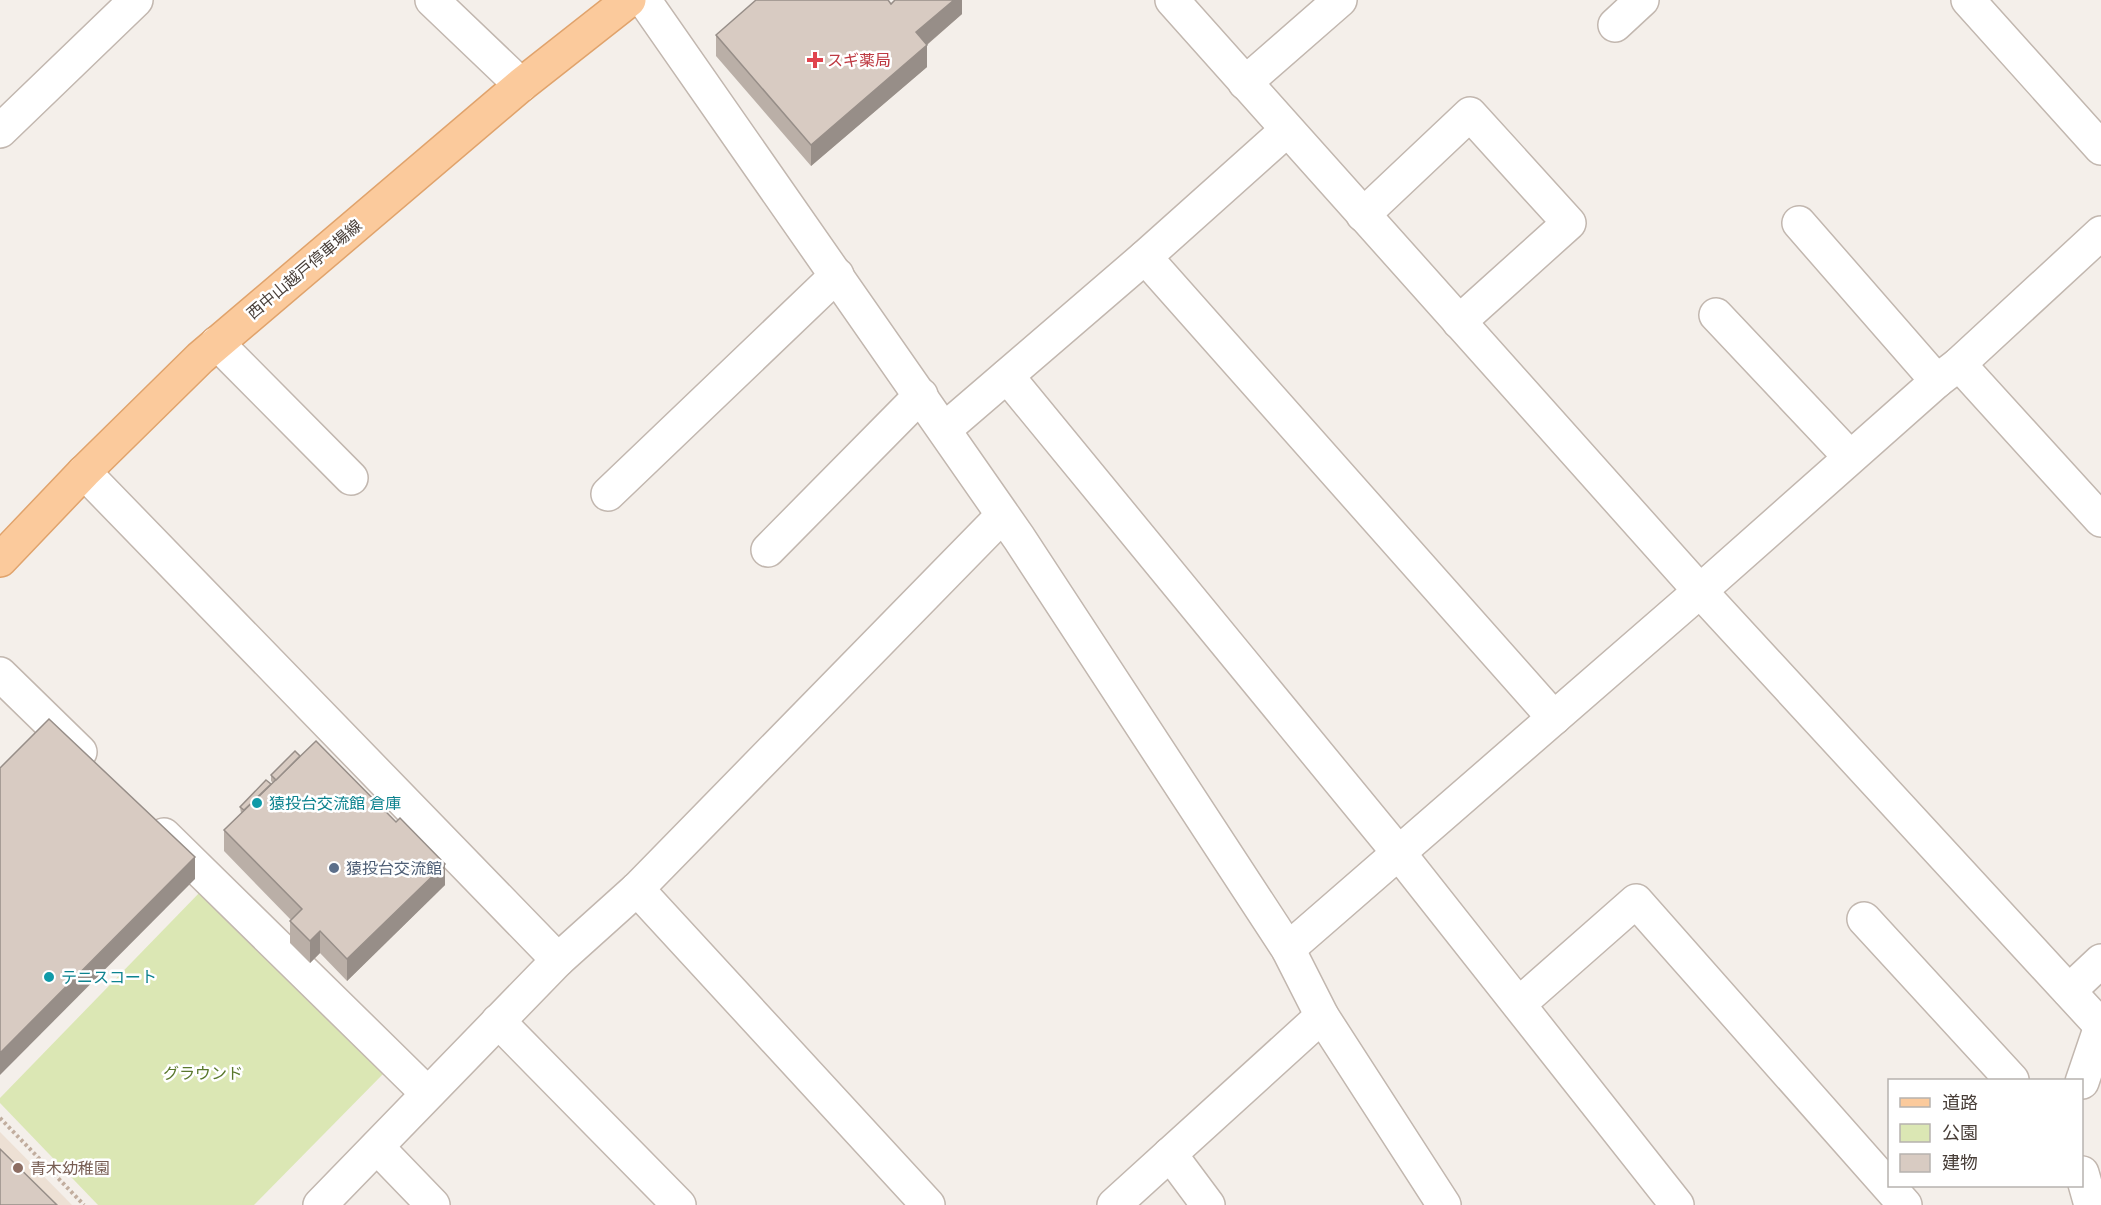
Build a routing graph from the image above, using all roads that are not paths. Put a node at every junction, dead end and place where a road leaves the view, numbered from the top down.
1 (136, 0) edge
2 (432, 0) edge
3 (629, 0) edge
4 (644, 0) edge
5 (1172, 0) edge
6 (1340, 0) edge
7 (1642, 0) edge
8 (1968, 0) edge
9 (1615, 25) dead end
10 (1245, 83) junction
11 (521, 85) junction
12 (1287, 130) junction
13 (0, 131) edge
14 (2101, 148) edge
15 (1363, 215) junction
16 (1799, 222) dead end
17 (2101, 233) edge
18 (1145, 257) junction
19 (837, 275) junction
20 (1716, 315) dead end
21 (1459, 322) junction
22 (218, 343) junction
23 (1948, 372) junction
24 (1007, 376) junction
25 (921, 395) junction
26 (945, 429) junction
27 (1850, 457) junction
28 (84, 472) junction
29 (351, 478) dead end
30 (608, 494) dead end
31 (1002, 516) junction
32 (2101, 520) edge
33 (768, 550) dead end
34 (0, 560) edge
35 (1700, 591) junction
36 (0, 674) edge
37 (1554, 718) junction
38 (102, 774) edge
39 (145, 816) edge
40 (1398, 852) junction
41 (637, 889) junction
42 (1864, 919) dead end
43 (1288, 949) junction
44 (558, 960) junction
45 (2101, 961) edge
46 (2069, 991) junction
47 (1519, 1004) junction
48 (1322, 1016) junction
49 (498, 1021) junction
50 (2101, 1026) edge
51 (2011, 1079) edge
52 (2083, 1079) edge
53 (427, 1093) junction
54 (376, 1147) junction
55 (1170, 1154) junction
56 (2083, 1177) edge
57 (1888, 1186) edge
58 (1889, 1187) edge
59 (320, 1205) edge
60 (433, 1205) edge
61 (679, 1205) edge
62 (928, 1205) edge
63 (1114, 1205) edge
64 (1208, 1205) edge
65 (1444, 1205) edge
66 (1677, 1205) edge
67 (1905, 1205) edge
68 (2091, 1205) edge

1 - 13 street
2 - 11 street
3 - 11 main road, 西中山越戸停車場線
4 - 19 street
5 - 10 street
6 - 10 street
7 - 9 street
8 - 14 street
10 - 12 street
11 - 22 main road, 西中山越戸停車場線
12 - 15 street
12 - 18 street
15 - 21 street
15 - 21 street
16 - 23 street
17 - 23 street
18 - 24 street
18 - 37 street
19 - 25 street
19 - 30 street
20 - 27 street
21 - 35 street
22 - 28 main road, 西中山越戸停車場線
22 - 29 street
23 - 27 street
23 - 32 street
24 - 26 street
24 - 40 street
25 - 26 street
25 - 33 street
26 - 31 street
27 - 35 street
28 - 34 main road, 西中山越戸停車場線
28 - 44 street
31 - 41 street
31 - 43 street
35 - 37 street
35 - 46 street
36 - 38 street
37 - 40 street
39 - 53 street
40 - 43 street
40 - 47 street
41 - 44 street
41 - 62 street
42 - 51 street
43 - 48 street
44 - 49 street
45 - 46 street
46 - 50 street
47 - 57 street
47 - 66 street
48 - 55 street
48 - 65 street
49 - 53 street
49 - 61 street
50 - 52 street
53 - 54 street
54 - 59 street
54 - 60 street
55 - 63 street
55 - 64 street
56 - 68 street
58 - 67 street

